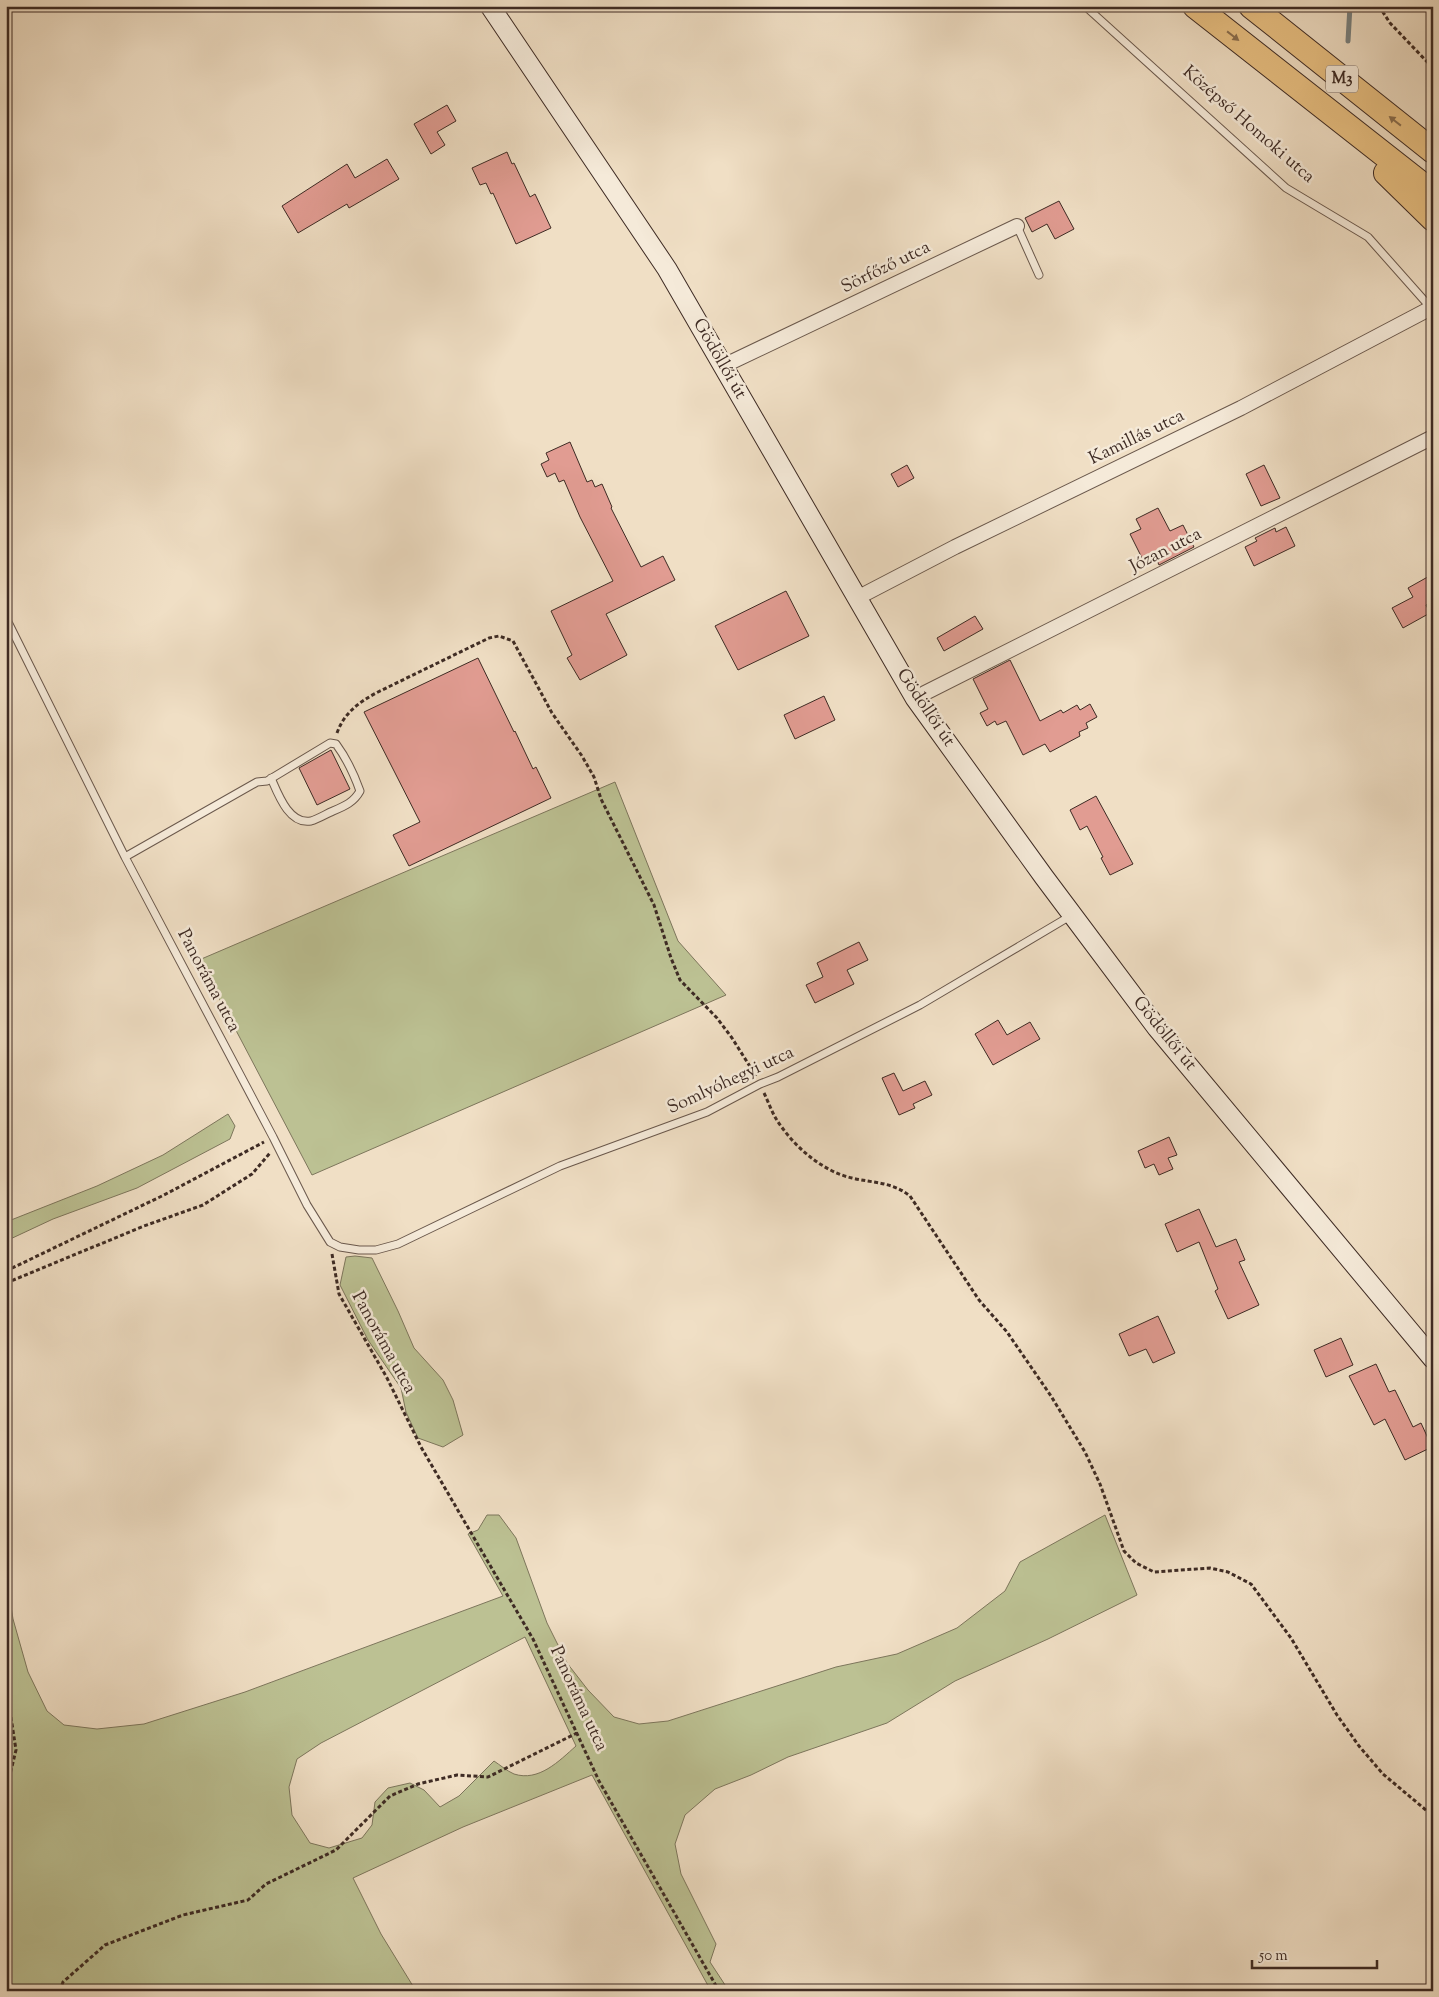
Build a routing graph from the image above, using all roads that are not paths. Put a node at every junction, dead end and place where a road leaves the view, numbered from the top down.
1 (490, 6) edge
2 (1085, 6) edge
3 (1195, 6) edge
4 (1251, 6) edge
5 (1306, 94) junction
6 (1433, 151) edge
7 (1433, 193) edge
8 (1433, 220) edge
9 (1017, 226) joint
10 (1039, 275) dead end
11 (1432, 309) edge
12 (723, 366) junction
13 (1433, 437) edge
14 (857, 598) junction
15 (6, 618) edge
16 (915, 698) junction
17 (271, 778) junction
18 (125, 857) junction
19 (1072, 915) junction
20 (330, 1242) joint
21 (1433, 1359) edge

1 - 12 main road, Gödöllői út
2 - 11 lane, Középső Homoki utca
3 -> 5 highway, M3
6 -> 4 highway, M3
5 - 7 highway, M3
5 - 8 highway
9 - 10 lane, Sörfőző utca
9 - 12 street, Sörfőző utca
11 - 14 street, Kamillás utca
12 - 14 main road, Gödöllői út
13 - 16 street, Józan utca
14 - 16 main road, Gödöllői út
15 - 18 lane, Panoráma utca
16 - 19 main road, Gödöllői út
17 - 17 lane
17 - 18 lane
18 - 20 lane, Panoráma utca
19 - 20 lane, Somlyóhegyi utca
19 - 21 main road, Gödöllői út

